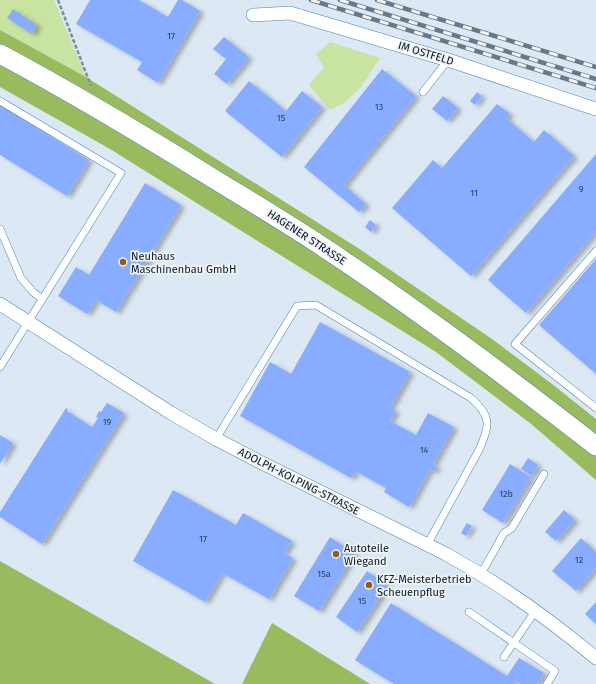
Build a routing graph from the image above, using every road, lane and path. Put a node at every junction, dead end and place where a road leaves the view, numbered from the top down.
1 (58, 0) edge
2 (253, 15) dead end
3 (0, 54) edge
4 (448, 60) junction
5 (423, 92) dead end
6 (0, 101) edge
7 (596, 109) edge
8 (101, 111) junction
9 (0, 229) edge
10 (596, 251) edge
11 (42, 299) junction
12 (0, 304) edge
13 (28, 323) junction
14 (0, 367) edge
15 (596, 408) edge
16 (216, 439) junction
17 (596, 446) edge
18 (544, 474) dead end
19 (427, 545) junction
20 (481, 574) junction
21 (536, 610) junction
22 (469, 612) dead end
23 (514, 643) junction
24 (504, 657) dead end
25 (596, 658) edge
26 (547, 684) edge

1 - 8 path
2 - 4 street, IM OSTFELD
3 - 8 main road, HAGENER STRASSE
4 - 5 lane
4 - 7 street, IM OSTFELD
6 - 11 lane
8 - 17 main road, HAGENER STRASSE
9 - 11 lane
10 - 15 lane
11 - 13 lane
12 - 13 street, ADOLPH-KOLPING-STRASSE
13 - 14 lane
13 - 16 street, ADOLPH-KOLPING-STRASSE
16 - 19 street, ADOLPH-KOLPING-STRASSE
16 - 19 lane
18 - 20 lane
19 - 20 street, ADOLPH-KOLPING-STRASSE
20 - 21 street, ADOLPH-KOLPING-STRASSE
21 - 23 lane
21 - 25 street, ADOLPH-KOLPING-STRASSE
22 - 23 lane
23 - 24 lane
23 - 26 lane

